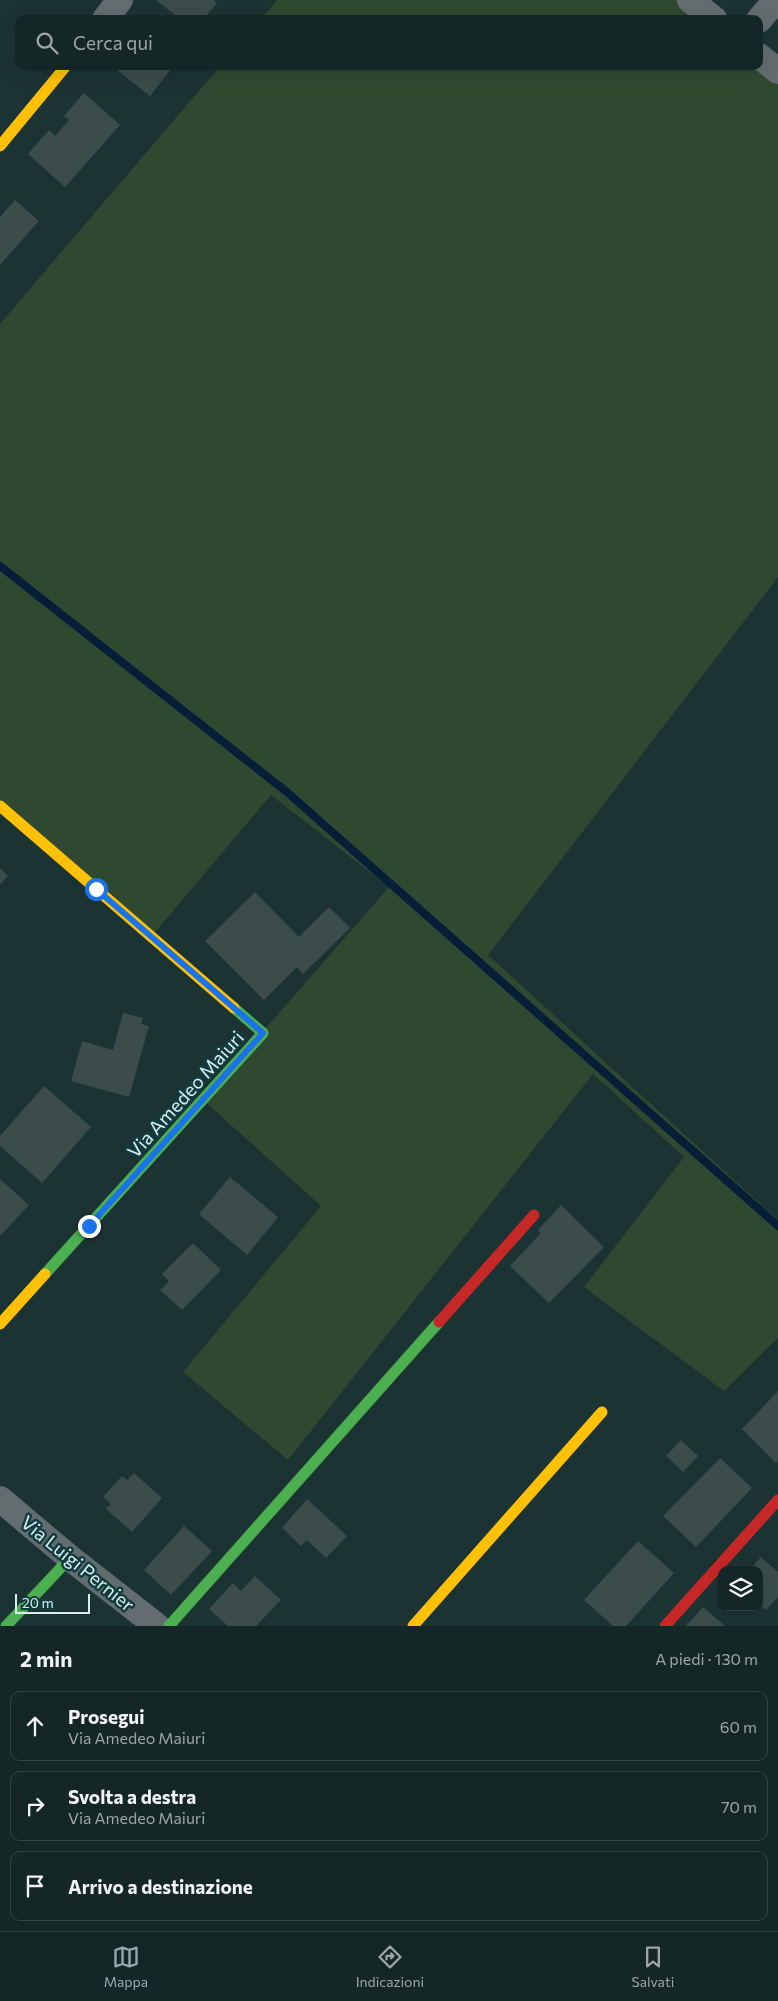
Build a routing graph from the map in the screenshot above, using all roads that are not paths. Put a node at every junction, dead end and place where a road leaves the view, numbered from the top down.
1 (120, 0) edge
2 (690, 0) edge
3 (776, 0) edge
4 (108, 15) edge
5 (709, 15) edge
6 (763, 15) edge
7 (763, 59) edge
8 (63, 70) edge
9 (778, 71) edge
10 (0, 146) edge
11 (0, 806) edge
12 (534, 1215) dead end
13 (0, 1324) edge
14 (602, 1412) dead end
15 (0, 1499) edge
16 (778, 1500) edge
17 (70, 1558) junction
18 (6, 1626) edge
19 (157, 1626) edge
20 (170, 1626) edge
21 (413, 1626) edge
22 (665, 1626) edge

1 - 4 street
2 - 5 street
3 - 6 street
7 - 9 street
8 - 10 street
11 - 13 street, Via Amedeo Maiuri
12 - 20 street
14 - 21 street
15 - 17 street, Via Luigi Pernier
16 - 22 street
17 - 18 street
17 - 19 street, Via Luigi Pernier

